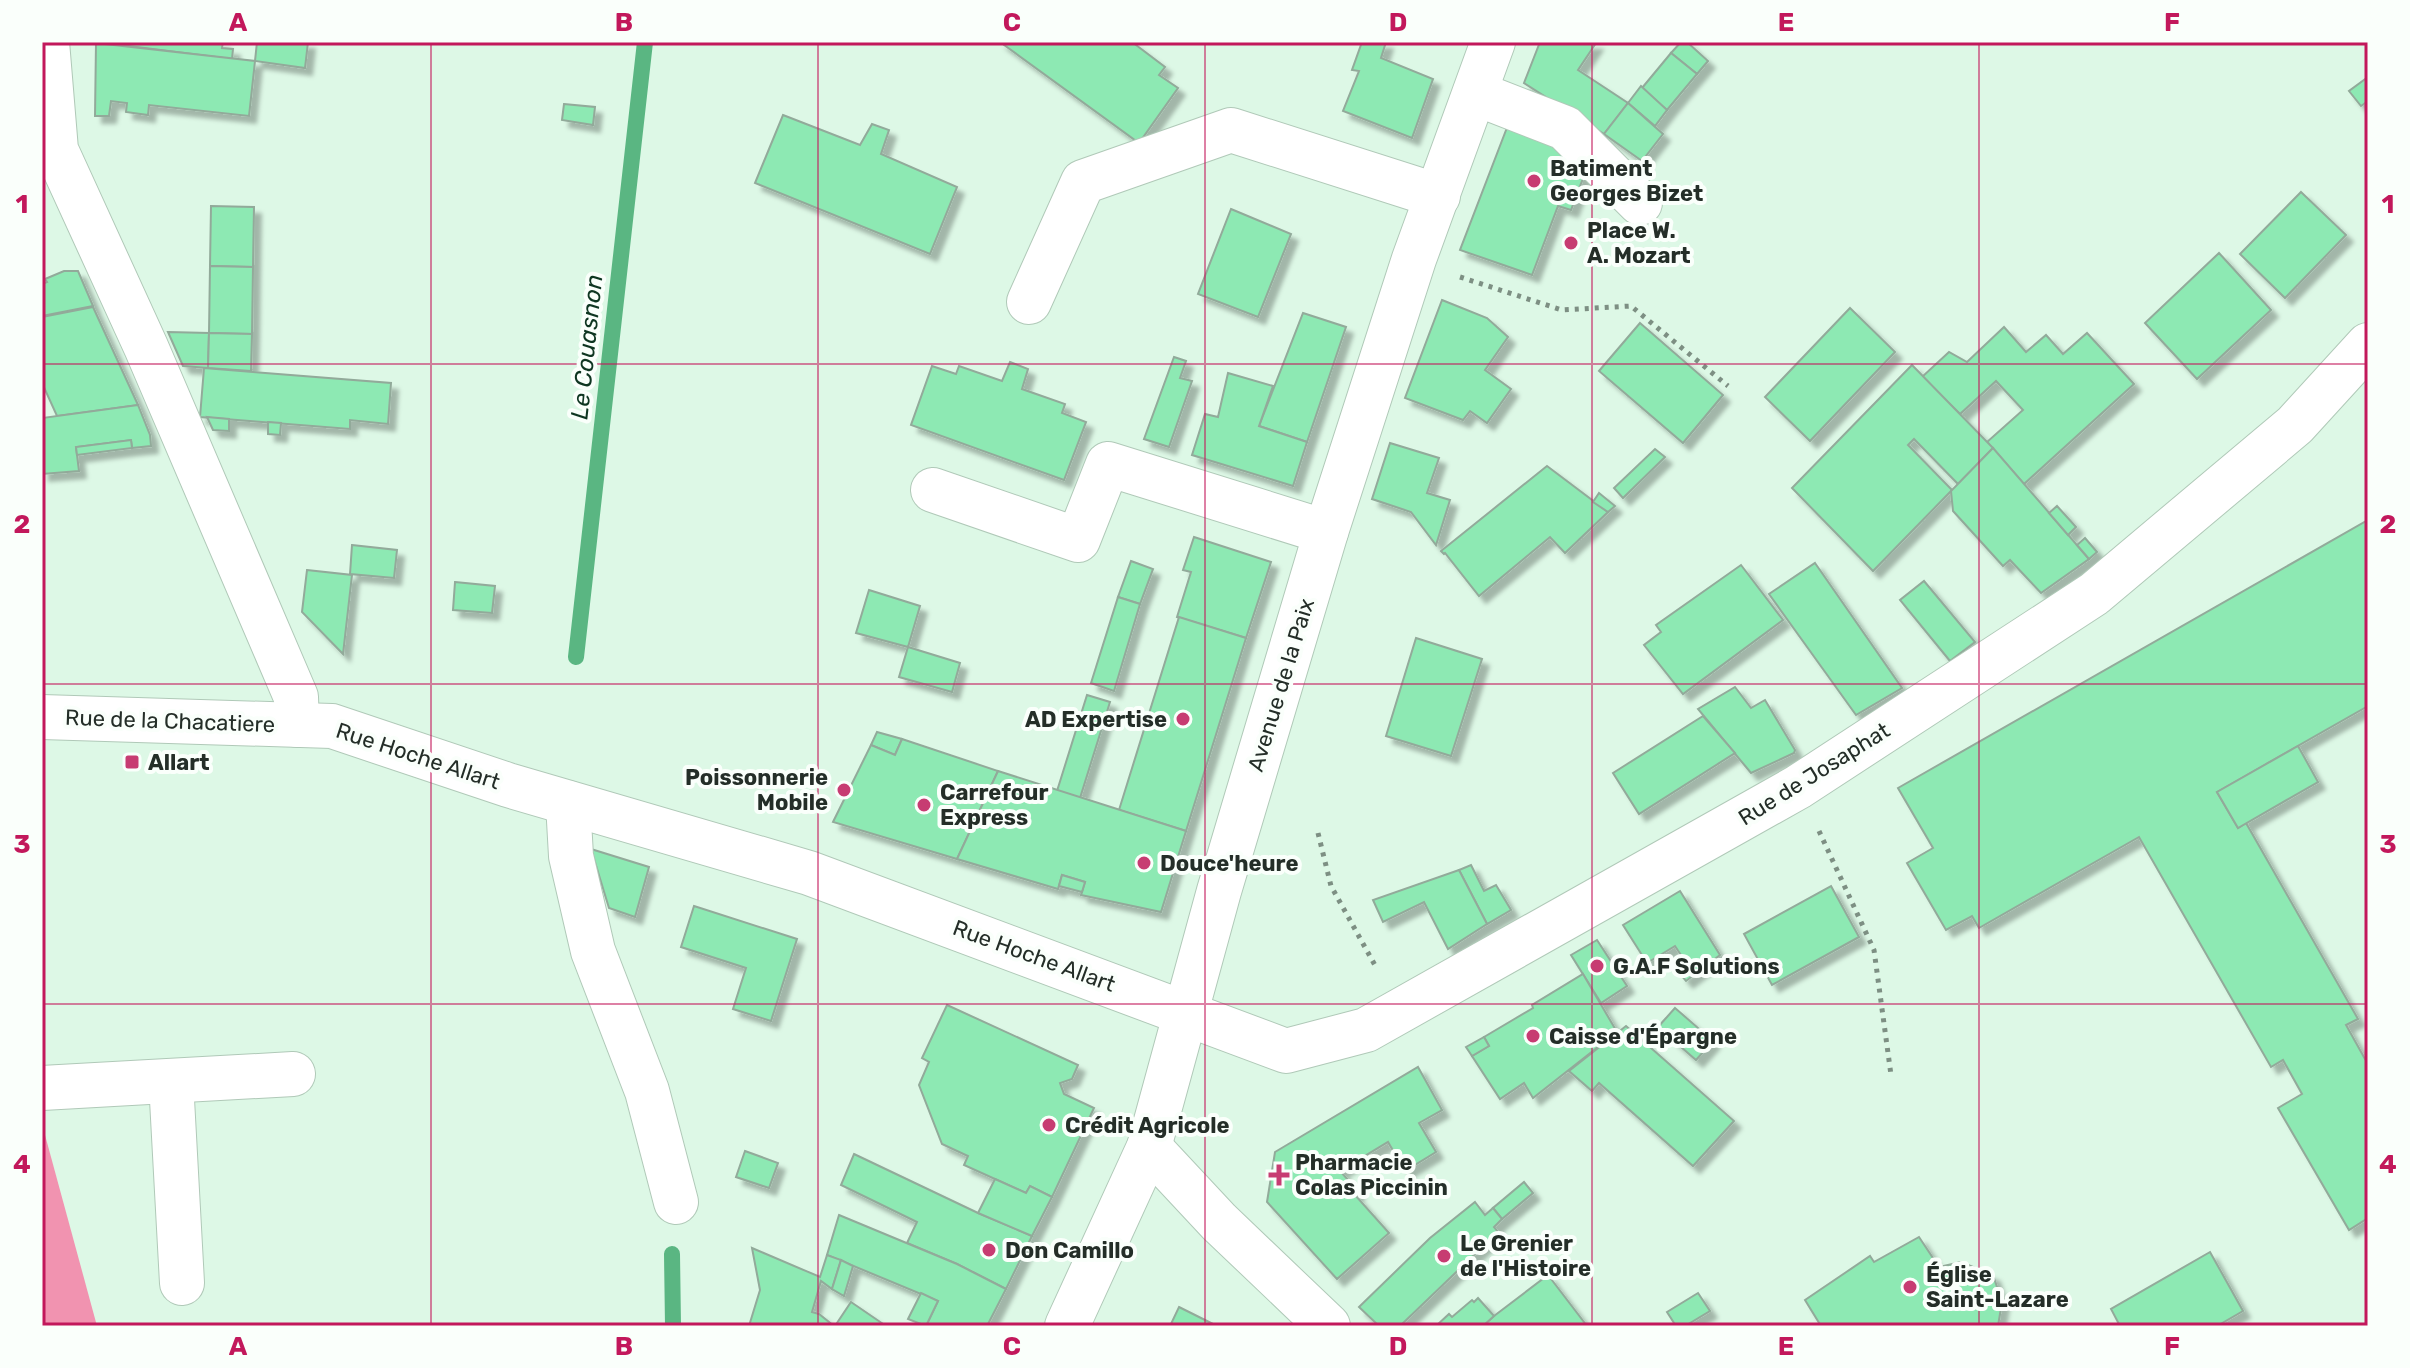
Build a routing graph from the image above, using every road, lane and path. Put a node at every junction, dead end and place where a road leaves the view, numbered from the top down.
1 (47, 42) edge
2 (1493, 42) edge
3 (1475, 93) junction
4 (1438, 196) junction
5 (1640, 203) dead end
6 (1414, 259) junction
7 (1029, 302) dead end
8 (2368, 345) edge
9 (1728, 386) dead end
10 (933, 490) dead end
11 (1326, 532) junction
12 (42, 717) edge
13 (297, 725) junction
14 (1798, 787) junction
15 (568, 803) junction
16 (1318, 833) dead end
17 (1400, 1011) junction
18 (1186, 1014) junction
19 (293, 1074) dead end
20 (1891, 1075) dead end
21 (171, 1081) junction
22 (42, 1088) edge
23 (1149, 1147) junction
24 (676, 1202) dead end
25 (182, 1283) dead end
26 (1067, 1326) edge
27 (1328, 1326) edge

1 - 13 street
2 - 3 street, Avenue de la Paix
3 - 4 street, Avenue de la Paix
3 - 5 street
4 - 6 street, Avenue de la Paix
4 - 7 street
6 - 9 path
6 - 11 street, Avenue de la Paix
8 - 14 street, Rue de Josaphat
10 - 11 street
11 - 18 street, Avenue de la Paix
12 - 13 street, Rue de la Chacatiere
13 - 15 street, Rue Hoche Allart
14 - 17 street, Rue de Josaphat
14 - 20 path
15 - 18 street, Rue Hoche Allart
15 - 24 street
16 - 17 path
17 - 18 street, Rue de Josaphat
18 - 23 street, Avenue de la Paix
19 - 21 street
21 - 22 street
21 - 25 street
23 - 26 street, Avenue de la Paix
23 - 27 street

